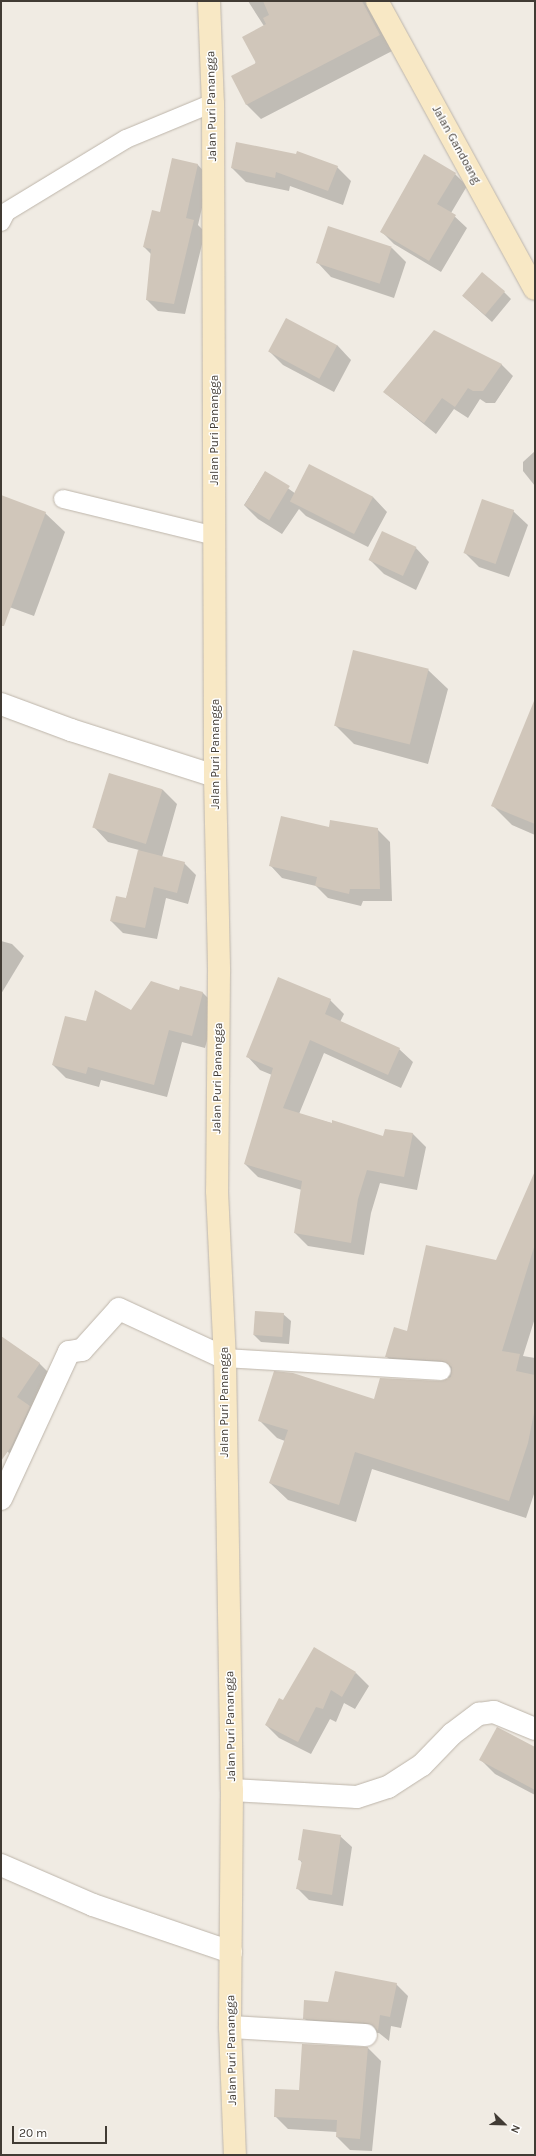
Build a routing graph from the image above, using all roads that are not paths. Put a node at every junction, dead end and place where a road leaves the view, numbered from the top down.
1 (209, 1) edge
2 (377, 1) edge
3 (213, 103) junction
4 (1, 222) edge
5 (535, 290) edge
6 (63, 499) dead end
7 (215, 536) junction
8 (1, 704) edge
9 (215, 776) junction
10 (225, 1358) junction
11 (442, 1371) dead end
12 (1, 1499) edge
13 (535, 1730) edge
14 (232, 1790) junction
15 (1, 1865) edge
16 (230, 1952) junction
17 (230, 2027) junction
18 (366, 2035) dead end
19 (235, 2155) edge

1 - 3 street, Jalan Puri Panangga
2 - 5 street, Jalan Gandoang
3 - 4 lane
3 - 7 street, Jalan Puri Panangga
6 - 7 lane
7 - 9 street, Jalan Puri Panangga
8 - 9 street
9 - 10 street, Jalan Puri Panangga
10 - 11 lane
10 - 12 street
10 - 14 street, Jalan Puri Panangga
13 - 14 street
14 - 16 street, Jalan Puri Panangga
15 - 16 street
16 - 17 street, Jalan Puri Panangga
17 - 18 street
17 - 19 street, Jalan Puri Panangga

